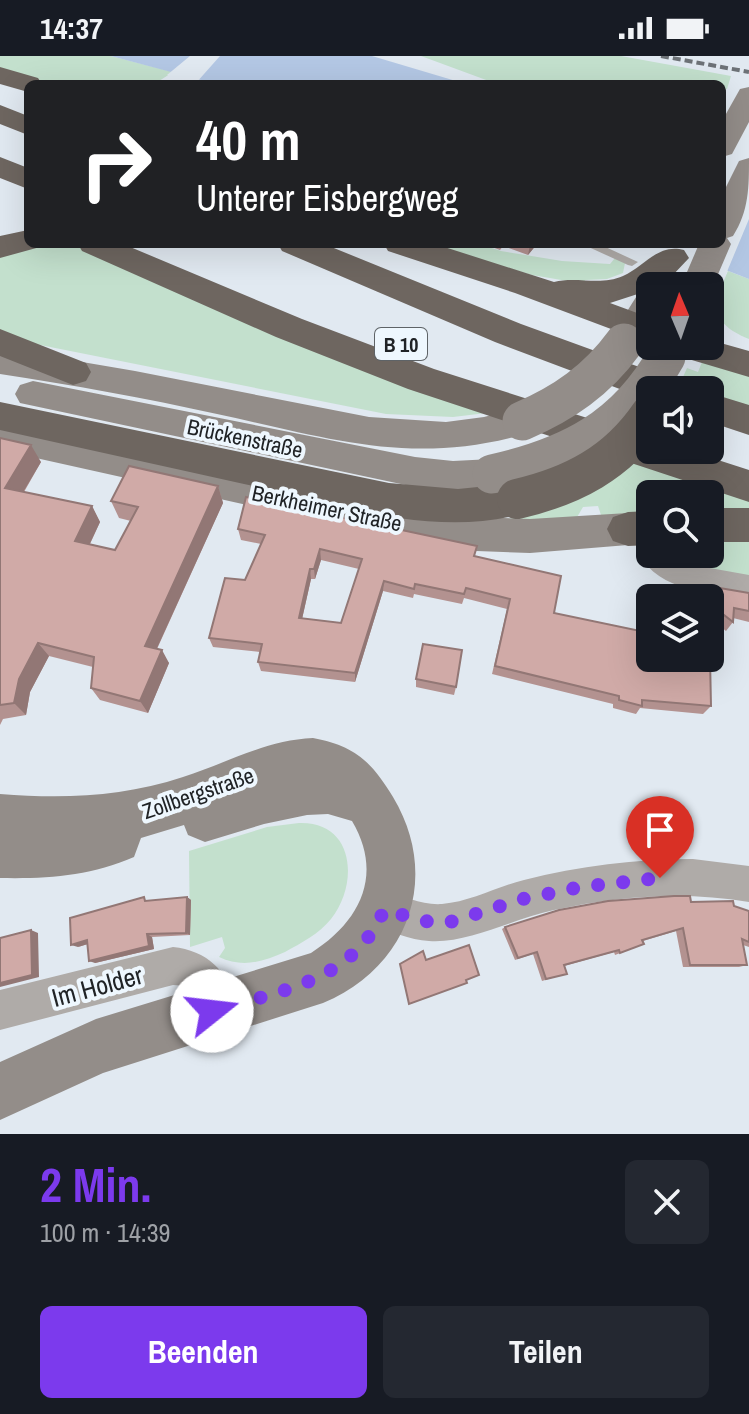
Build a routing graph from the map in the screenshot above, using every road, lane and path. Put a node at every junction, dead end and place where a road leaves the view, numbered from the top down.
1 (0, 75) edge
2 (24, 83) edge
3 (749, 95) edge
4 (0, 114) edge
5 (24, 124) edge
6 (726, 140) edge
7 (0, 166) edge
8 (749, 167) edge
9 (24, 178) edge
10 (726, 220) edge
11 (24, 241) edge
12 (0, 247) edge
13 (103, 248) edge
14 (168, 248) edge
15 (304, 248) edge
16 (412, 248) edge
17 (592, 248) edge
18 (713, 248) edge
19 (703, 272) edge
20 (636, 298) edge
21 (636, 315) edge
22 (636, 323) edge
23 (636, 340) edge
24 (724, 340) edge
25 (0, 342) edge
26 (724, 352) edge
27 (749, 355) edge
28 (0, 361) edge
29 (749, 364) edge
30 (73, 372) junction
31 (0, 389) edge
32 (724, 412) edge
33 (0, 416) edge
34 (636, 420) edge
35 (749, 420) edge
36 (636, 425) edge
37 (0, 436) edge
38 (724, 449) edge
39 (749, 457) edge
40 (749, 486) edge
41 (505, 487) junction
42 (724, 525) edge
43 (749, 525) edge
44 (636, 540) edge
45 (677, 568) edge
46 (749, 588) edge
47 (374, 811) junction
48 (0, 818) edge
49 (0, 853) edge
50 (749, 884) edge
51 (384, 910) junction
52 (0, 1010) edge
53 (212, 1011) junction
54 (0, 1091) edge

1 - 2 highway
3 - 6 main road
4 - 5 highway
7 - 9 highway
8 - 10 main road
11 - 12 highway
13 - 40 highway
14 - 34 highway, B 10
15 - 22 highway, B 10
16 - 21 highway
17 - 20 lane
18 - 19 main road
23 - 30 main road, Brückenstraße, bridge
24 - 27 highway
25 - 30 highway
26 - 29 highway
28 - 30 main road, Brückenstraße
31 - 41 main road, Brückenstraße
32 - 35 highway
33 - 41 highway
36 - 41 highway, bridge
37 - 44 main road, Berkheimer Straße
38 - 39 highway
42 - 43 highway
45 - 46 street, Berkheimer Straße
47 - 48 main road, Zollbergstraße
47 - 49 main road, Zollbergstraße
47 - 51 main road, Zollbergstraße
50 - 51 street
51 - 53 main road, Zollbergstraße
52 - 53 street, Im Holder
53 - 54 main road, Zollbergstraße

